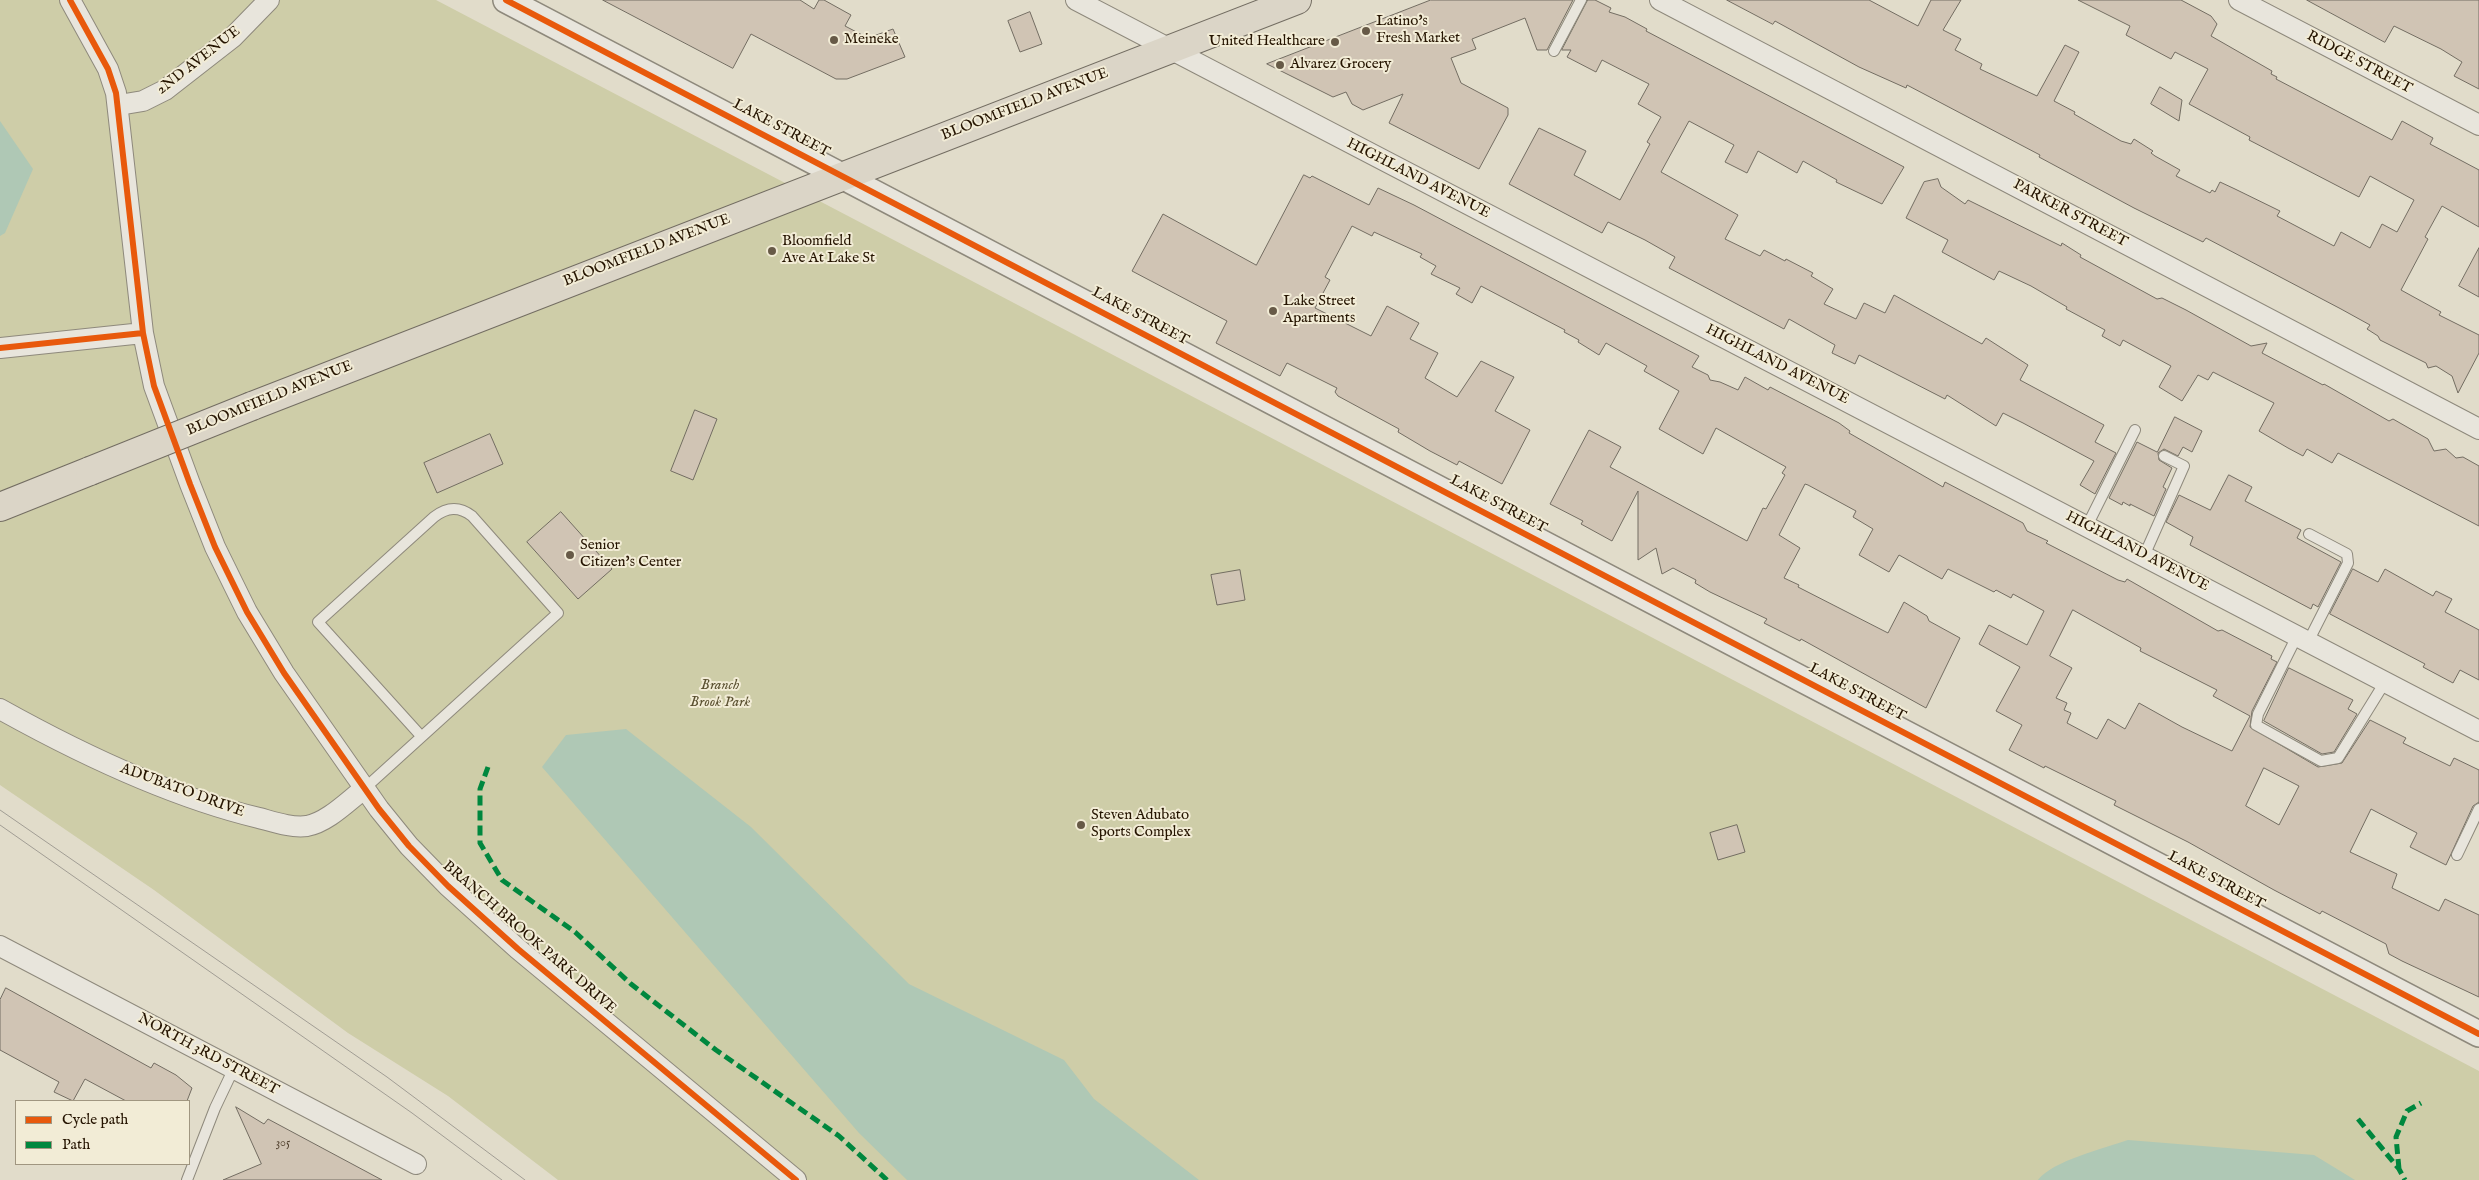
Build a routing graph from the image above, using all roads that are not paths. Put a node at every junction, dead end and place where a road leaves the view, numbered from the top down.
1 (70, 0) edge
2 (269, 0) edge
3 (506, 0) edge
4 (1076, 0) edge
5 (1297, 0) edge
6 (1581, 0) edge
7 (1660, 0) edge
8 (2239, 0) edge
9 (1169, 49) junction
10 (1554, 51) dead end
11 (119, 105) junction
12 (2479, 125) edge
13 (842, 175) junction
14 (143, 333) junction
15 (0, 348) edge
16 (2479, 429) edge
17 (2135, 430) dead end
18 (2164, 456) dead end
19 (0, 507) edge
20 (2087, 526) junction
21 (2310, 534) dead end
22 (2144, 556) junction
23 (2303, 639) junction
24 (2385, 682) junction
25 (0, 709) edge
26 (2479, 731) edge
27 (421, 736) junction
28 (364, 788) junction
29 (2479, 809) edge
30 (2457, 855) dead end
31 (0, 946) edge
32 (2479, 1034) edge
33 (234, 1068) junction
34 (416, 1164) dead end
35 (187, 1180) edge
36 (796, 1180) edge

1 - 11 street, BRANCH BROOK PARK DRIVE
2 - 11 street, 2ND AVENUE
3 - 13 street, LAKE STREET
4 - 9 street, HIGHLAND AVENUE
5 - 9 main road, BLOOMFIELD AVENUE
6 - 10 lane
7 - 16 street, PARKER STREET
8 - 12 street, RIDGE STREET
9 - 13 main road, BLOOMFIELD AVENUE
9 - 20 street, HIGHLAND AVENUE
11 - 14 street, BRANCH BROOK PARK DRIVE
13 - 19 main road, BLOOMFIELD AVENUE, bridge
13 - 32 street, LAKE STREET
14 - 15 street
14 - 28 street, BRANCH BROOK PARK DRIVE
17 - 20 lane
18 - 22 lane
20 - 22 street, HIGHLAND AVENUE
21 - 23 lane
22 - 23 street, HIGHLAND AVENUE
23 - 24 street, HIGHLAND AVENUE
23 - 24 lane
24 - 26 street, HIGHLAND AVENUE
25 - 28 street, ADUBATO DRIVE
27 - 27 lane
27 - 28 lane
28 - 36 street, BRANCH BROOK PARK DRIVE
29 - 30 lane
31 - 33 street, NORTH 3RD STREET
33 - 34 street, NORTH 3RD STREET
33 - 35 lane

